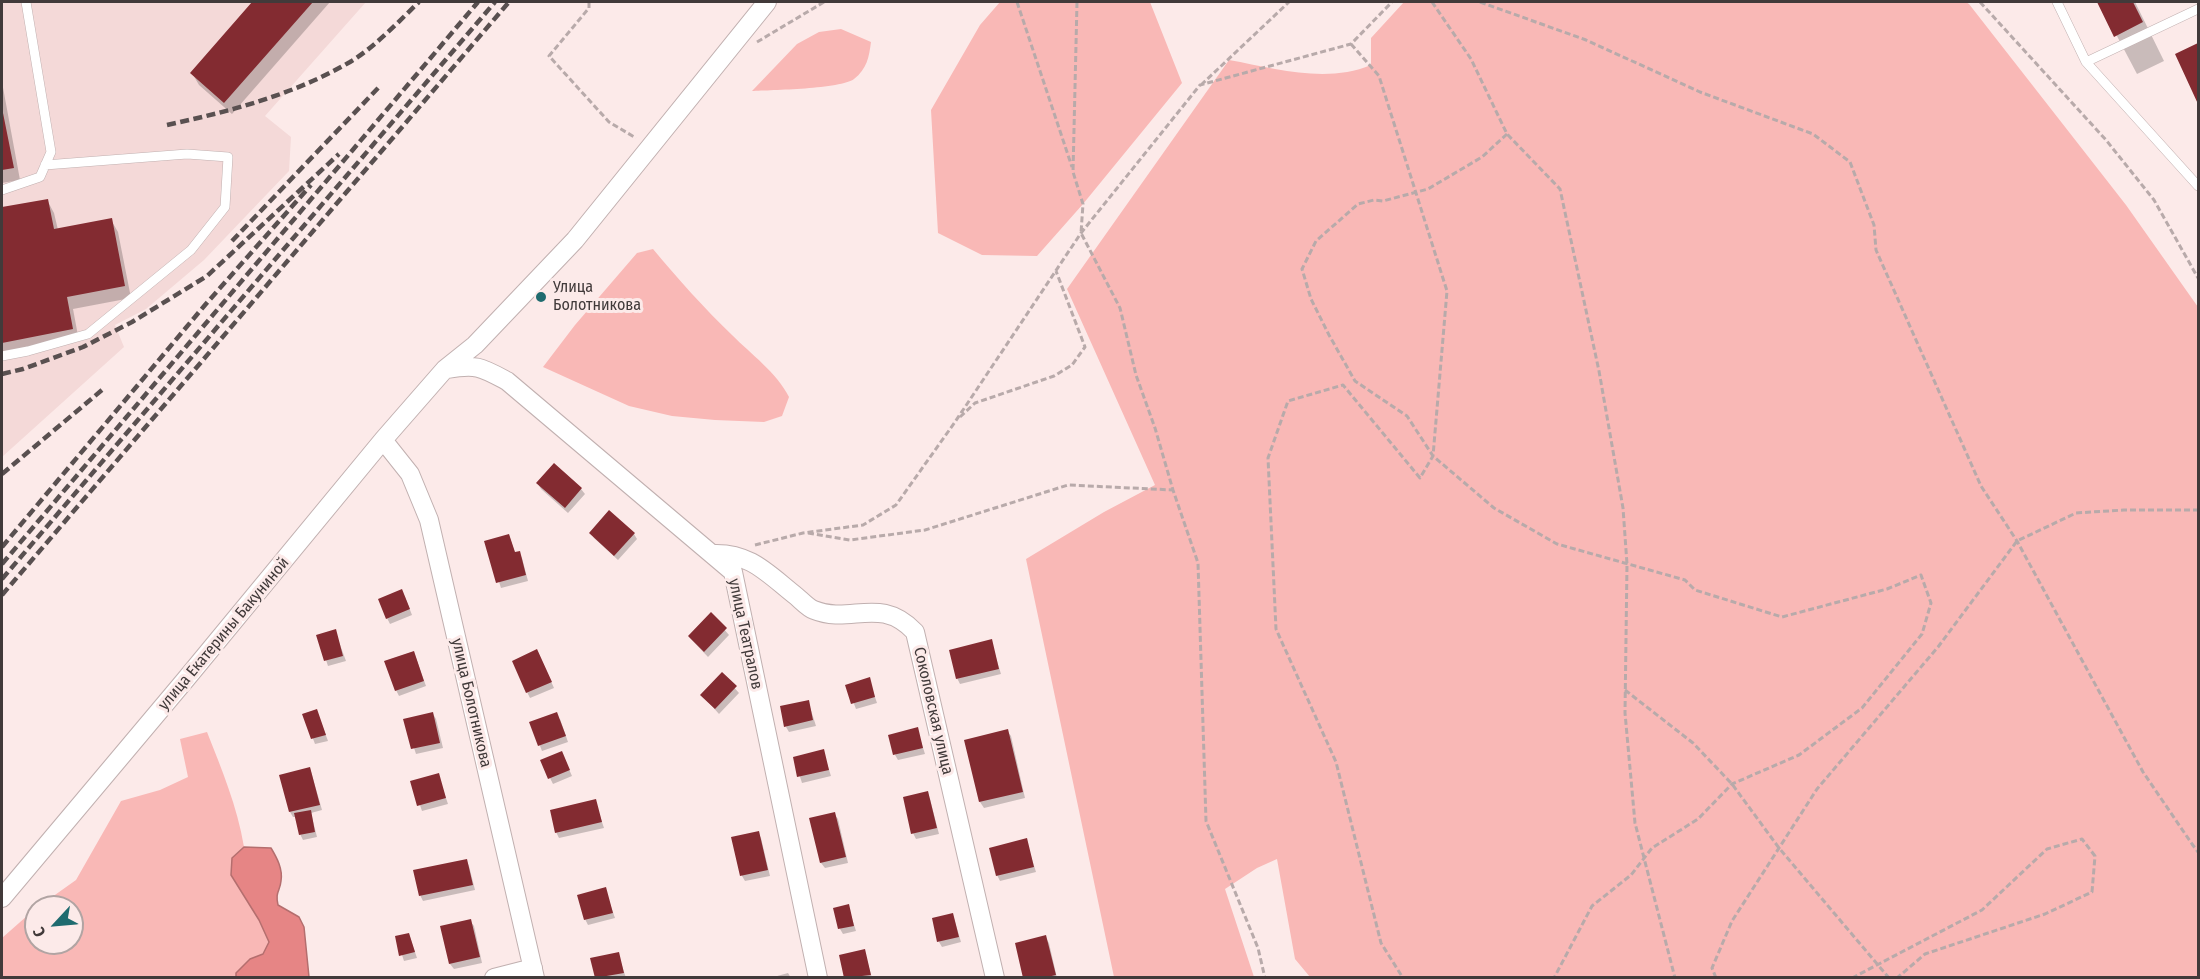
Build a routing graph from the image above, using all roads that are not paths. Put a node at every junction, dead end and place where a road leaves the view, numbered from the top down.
1 (26, 2) edge
2 (767, 2) edge
3 (2058, 2) edge
4 (2199, 9) edge
5 (2086, 62) junction
6 (45, 165) junction
7 (2199, 186) edge
8 (2, 190) edge
9 (2, 356) edge
10 (446, 369) junction
11 (383, 440) junction
12 (718, 553) junction
13 (2, 898) edge
14 (534, 973) edge
15 (494, 978) edge
16 (818, 978) edge
17 (995, 978) edge

1 - 6 lane
2 - 10 street, улица Екатерины Бакуниной
3 - 5 lane
4 - 5 lane
5 - 7 lane
6 - 8 lane
6 - 9 lane
10 - 11 street, улица Екатерины Бакуниной
10 - 12 street, улица Театралов
11 - 13 street, улица Екатерины Бакуниной
11 - 14 street, улица Болотникова
12 - 16 street, улица Театралов
12 - 17 street, Соколовская улица
14 - 15 street

